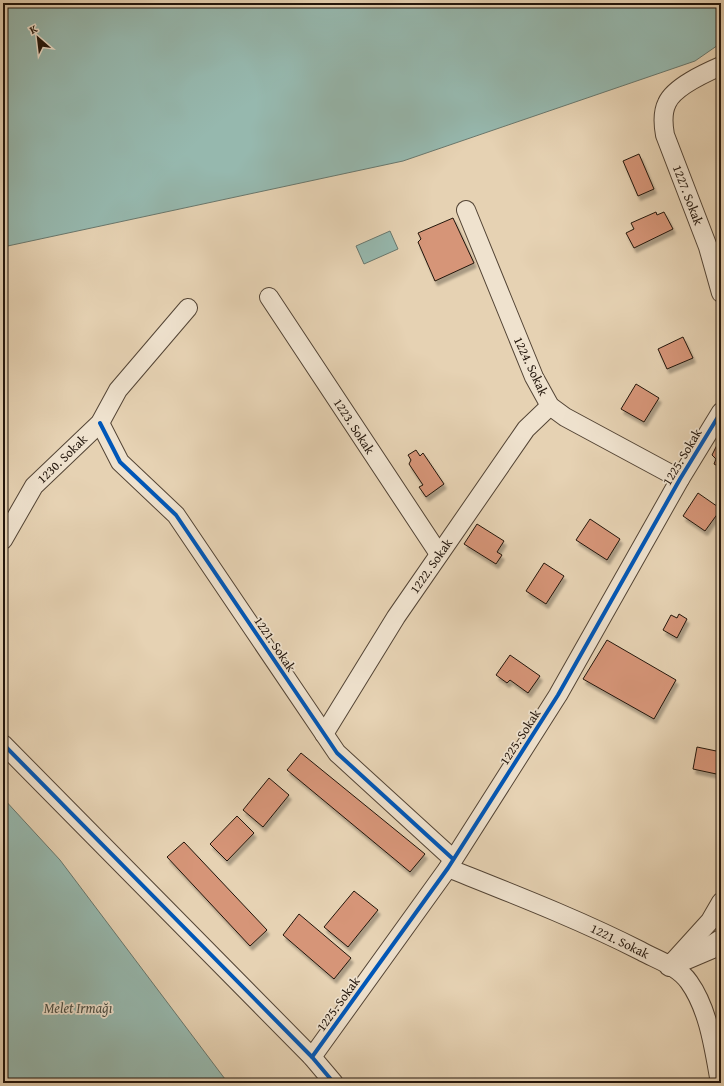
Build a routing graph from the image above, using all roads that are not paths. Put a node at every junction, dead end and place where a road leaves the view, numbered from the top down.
1 (721, 66) edge
2 (466, 210) dead end
3 (721, 293) edge
4 (269, 297) dead end
5 (188, 308) dead end
6 (550, 406) junction
7 (721, 412) edge
8 (100, 423) junction
9 (680, 479) junction
10 (3, 540) edge
11 (439, 554) junction
12 (324, 734) junction
13 (3, 744) edge
14 (450, 864) junction
15 (721, 902) edge
16 (721, 941) edge
17 (670, 965) junction
18 (312, 1057) junction
19 (334, 1083) edge
20 (720, 1083) edge

1 - 3 street, 1227. Sokak
2 - 6 street, 1224. Sokak
4 - 11 street, 1223. Sokak
5 - 8 street, 1230. Sokak
6 - 9 street, 1224. Sokak
6 - 11 street, 1222. Sokak
7 - 9 street, 1225. Sokak
8 - 10 street, 1230. Sokak
8 - 12 street, 1221. Sokak
9 - 14 street, 1225. Sokak
11 - 12 street, 1222. Sokak
12 - 14 street, 1221. Sokak
13 - 18 street
14 - 17 street, 1221. Sokak
14 - 18 street, 1225. Sokak
15 - 17 street
16 - 17 street
17 - 20 street, 1221. Sokak
18 - 19 street

